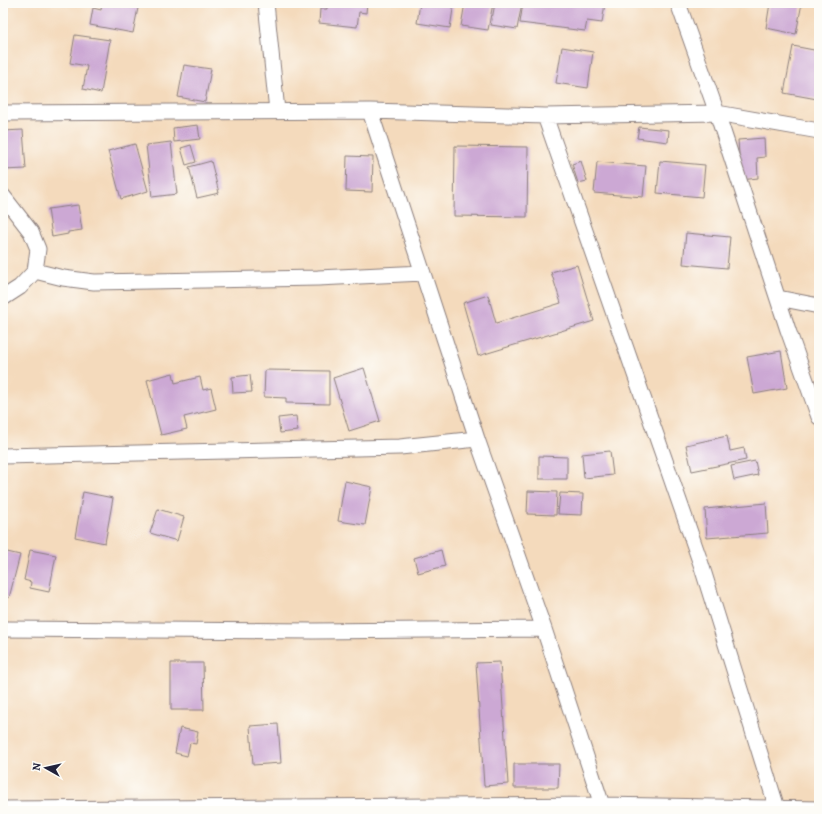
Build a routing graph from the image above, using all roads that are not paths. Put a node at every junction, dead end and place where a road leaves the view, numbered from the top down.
1 (266, 3) edge
2 (678, 3) edge
3 (277, 111) junction
4 (370, 111) junction
5 (3, 113) edge
6 (717, 113) junction
7 (545, 116) junction
8 (819, 131) edge
9 (3, 196) edge
10 (35, 270) junction
11 (423, 273) junction
12 (3, 298) edge
13 (778, 298) junction
14 (819, 306) edge
15 (819, 417) edge
16 (477, 439) junction
17 (3, 456) edge
18 (544, 628) junction
19 (3, 629) edge
20 (602, 805) junction
21 (777, 808) junction
22 (3, 809) edge
23 (373, 809) edge
24 (819, 809) edge

1 - 3 street
2 - 6 street
3 - 4 street
3 - 5 street
4 - 7 street
4 - 11 street
6 - 7 street
6 - 8 street
6 - 13 street
7 - 21 street
9 - 10 street
10 - 11 street
10 - 12 street
11 - 16 street
13 - 14 street
13 - 15 street
16 - 17 street
16 - 18 street
18 - 19 street
18 - 20 street
20 - 21 street
20 - 23 street
21 - 24 street
22 - 23 street

